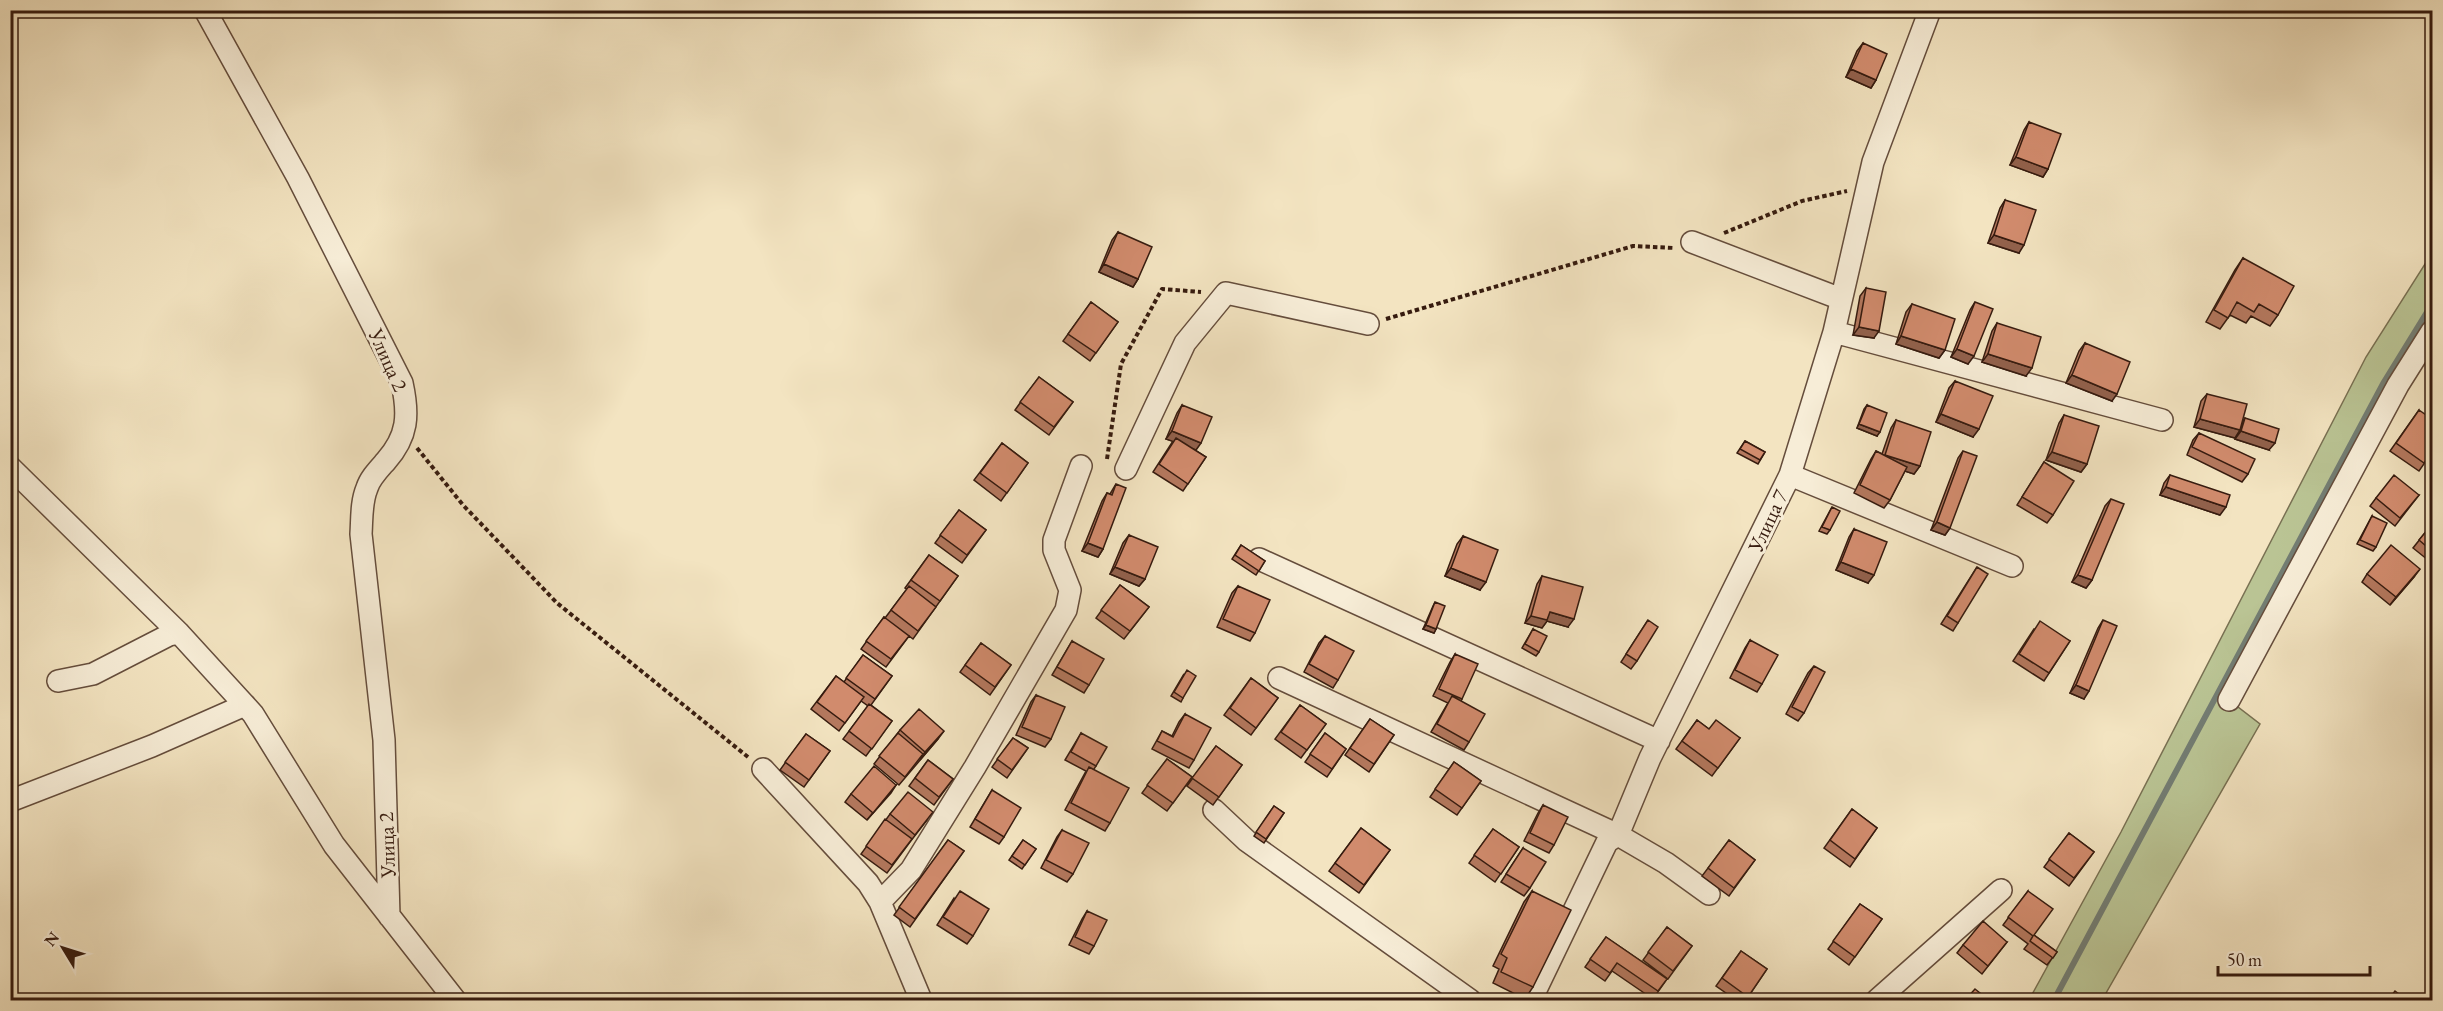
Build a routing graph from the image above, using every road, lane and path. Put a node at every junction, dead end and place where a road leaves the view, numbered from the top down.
1 (205, 10) edge
2 (1930, 10) edge
3 (1867, 187) junction
4 (1692, 242) junction
5 (1226, 293) junction
6 (1841, 299) junction
7 (1368, 324) joint
8 (2433, 331) edge
9 (1834, 332) junction
10 (2162, 420) dead end
11 (420, 453) dead end
12 (1081, 466) dead end
13 (1116, 466) joint
14 (10, 467) edge
15 (1790, 476) junction
16 (1259, 559) edge
17 (2012, 566) dead end
18 (179, 633) junction
19 (1279, 678) dead end
20 (58, 681) dead end
21 (2229, 700) dead end
22 (245, 705) junction
23 (1659, 741) junction
24 (763, 769) joint
25 (10, 801) edge
26 (1214, 810) dead end
27 (1618, 835) junction
28 (2001, 890) dead end
29 (1709, 894) dead end
30 (880, 902) junction
31 (389, 916) junction
32 (455, 1000) edge
33 (921, 1000) edge
34 (1470, 1000) edge
35 (1531, 1000) edge
36 (1878, 1000) edge

1 - 31 street, Улица 2
2 - 3 street, Улица 7
3 - 4 path
3 - 6 street, Улица 7
4 - 6 street
4 - 7 path
5 - 7 street
5 - 13 street
5 - 13 path
6 - 9 street, Улица 7
8 - 21 street
9 - 10 street
9 - 15 street, Улица 7
11 - 24 path
12 - 30 street
14 - 18 street
15 - 17 street
15 - 23 street, Улица 7
16 - 23 street
18 - 20 street
18 - 22 street
19 - 27 street
22 - 25 street
22 - 31 street
23 - 27 street, Улица 7
24 - 30 street
26 - 34 street
27 - 29 street
27 - 35 street, Улица 7
28 - 36 street
30 - 33 street
31 - 32 street

